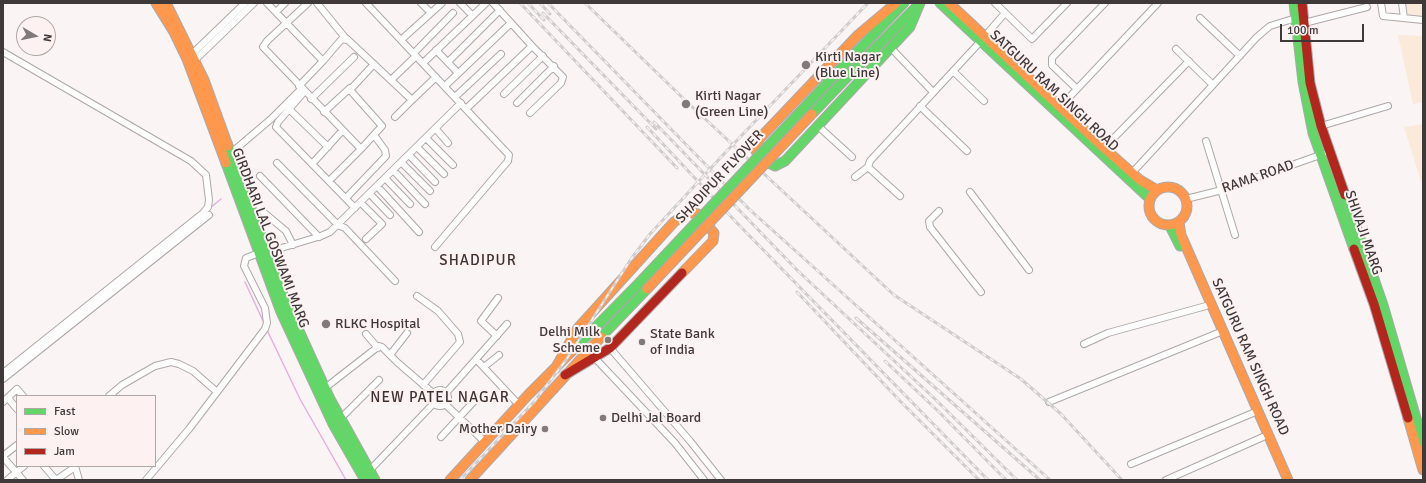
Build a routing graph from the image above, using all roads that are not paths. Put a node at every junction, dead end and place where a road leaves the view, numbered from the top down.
1 (156, 3) edge
2 (166, 3) edge
3 (245, 3) edge
4 (254, 3) edge
5 (267, 3) edge
6 (285, 3) edge
7 (308, 3) edge
8 (317, 3) edge
9 (366, 3) edge
10 (421, 3) edge
11 (442, 3) edge
12 (460, 3) edge
13 (486, 3) edge
14 (493, 3) edge
15 (896, 3) edge
16 (904, 3) edge
17 (920, 3) edge
18 (940, 3) edge
19 (949, 3) edge
20 (995, 3) edge
21 (1067, 3) edge
22 (1105, 3) edge
23 (1158, 3) edge
24 (1294, 3) edge
25 (1302, 3) edge
26 (1381, 3) edge
27 (1402, 3) edge
28 (1367, 7) dead end
29 (500, 10) junction
30 (276, 12) junction
31 (430, 13) junction
32 (453, 13) dead end
33 (1005, 13) junction
34 (472, 15) junction
35 (1200, 18) dead end
36 (1296, 18) junction
37 (1404, 18) junction
38 (1423, 20) edge
39 (512, 22) junction
40 (287, 23) junction
41 (1304, 23) junction
42 (982, 39) junction
43 (347, 40) junction
44 (401, 40) junction
45 (532, 46) junction
46 (891, 48) junction
47 (1176, 49) dead end
48 (436, 50) junction
49 (3, 52) edge
50 (501, 54) dead end
51 (415, 55) junction
52 (542, 56) junction
53 (1240, 56) junction
54 (354, 57) dead end
55 (191, 60) junction
56 (323, 60) junction
57 (1189, 61) junction
58 (448, 62) junction
59 (423, 63) junction
60 (374, 64) junction
61 (554, 66) junction
62 (953, 71) junction
63 (458, 73) junction
64 (436, 77) junction
65 (391, 80) junction
66 (1213, 85) junction
67 (444, 86) junction
68 (350, 88) junction
69 (1077, 88) junction
70 (302, 89) junction
71 (933, 92) junction
72 (504, 94) dead end
73 (455, 97) junction
74 (311, 99) junction
75 (412, 100) junction
76 (984, 101) dead end
77 (517, 103) dead end
78 (461, 104) junction
79 (920, 106) junction
80 (1062, 106) junction
81 (1388, 106) dead end
82 (466, 108) junction
83 (289, 109) junction
84 (324, 112) junction
85 (530, 113) dead end
86 (395, 117) dead end
87 (818, 126) junction
88 (1321, 126) junction
89 (436, 129) junction
90 (342, 131) junction
91 (374, 135) junction
92 (426, 138) junction
93 (1206, 141) dead end
94 (448, 142) dead end
95 (328, 147) junction
96 (417, 147) junction
97 (1104, 148) junction
98 (361, 149) junction
99 (967, 151) dead end
100 (231, 153) junction
101 (1325, 153) junction
102 (409, 155) junction
103 (852, 157) dead end
104 (402, 162) junction
105 (277, 163) dead end
106 (312, 164) junction
107 (453, 165) dead end
108 (868, 166) junction
109 (393, 170) junction
110 (1132, 172) junction
111 (444, 174) dead end
112 (260, 176) dead end
113 (855, 177) dead end
114 (385, 178) junction
115 (329, 181) junction
116 (435, 182) dead end
117 (377, 186) junction
118 (1157, 190) junction
119 (1220, 190) junction
120 (430, 192) dead end
121 (970, 192) dead end
122 (370, 194) junction
123 (900, 196) dead end
124 (346, 198) junction
125 (1150, 199) junction
126 (1186, 199) junction
127 (361, 203) junction
128 (410, 204) dead end
129 (425, 204) dead end
130 (356, 208) junction
131 (939, 211) dead end
132 (262, 212) dead end
133 (209, 215) dead end
134 (390, 215) dead end
135 (1175, 224) junction
136 (338, 225) junction
137 (419, 232) dead end
138 (1235, 235) dead end
139 (319, 237) junction
140 (366, 239) dead end
141 (293, 245) junction
142 (435, 247) dead end
143 (268, 252) junction
144 (259, 253) junction
145 (1029, 270) dead end
146 (395, 281) dead end
147 (981, 292) dead end
148 (417, 296) dead end
149 (498, 298) dead end
150 (1206, 306) junction
151 (508, 324) dead end
152 (1218, 332) junction
153 (407, 333) dead end
154 (366, 334) dead end
155 (497, 336) junction
156 (1084, 344) dead end
157 (378, 348) junction
158 (610, 348) junction
159 (587, 351) junction
160 (390, 355) junction
161 (499, 355) dead end
162 (595, 358) junction
163 (476, 359) junction
164 (484, 368) junction
165 (555, 369) junction
166 (3, 373) edge
167 (565, 375) junction
168 (3, 379) edge
169 (379, 380) dead end
170 (423, 385) junction
171 (325, 388) junction
172 (217, 392) junction
173 (434, 393) junction
174 (446, 393) junction
175 (22, 395) edge
176 (110, 395) edge
177 (477, 398) dead end
178 (5, 400) edge
179 (1049, 402) dead end
180 (434, 403) junction
181 (445, 404) junction
182 (519, 405) junction
183 (16, 410) edge
184 (1253, 413) junction
185 (341, 418) junction
186 (459, 418) junction
187 (1263, 436) junction
188 (441, 437) dead end
189 (486, 442) junction
190 (1423, 442) edge
191 (16, 446) edge
192 (3, 456) edge
193 (1131, 464) dead end
194 (23, 467) edge
195 (45, 467) edge
196 (74, 467) edge
197 (75, 467) edge
198 (370, 470) junction
199 (1423, 470) edge
200 (16, 472) junction
201 (7, 480) edge
202 (23, 480) edge
203 (58, 480) edge
204 (79, 480) edge
205 (146, 480) edge
206 (365, 480) edge
207 (375, 480) edge
208 (450, 480) edge
209 (470, 480) edge
210 (704, 480) edge
211 (721, 480) edge
212 (1166, 480) edge
213 (1282, 480) edge
214 (1288, 480) edge

1 - 55 main road, GIRDHARI LAL GOSWAMI MARG
2 - 55 main road, GIRDHARI LAL GOSWAMI MARG
3 - 55 street
4 - 55 street
5 - 30 street
6 - 30 street
7 - 40 street
8 - 43 street
9 - 44 street
10 - 31 street
11 - 31 street
12 - 34 street
13 - 34 street
14 - 29 street
15 - 87 main road
16 - 165 main road, SHADIPUR FLYOVER, bridge
17 - 46 main road
17 - 159 main road, SHADIPUR FLYOVER, bridge
18 - 42 main road, SATGURU RAM SINGH ROAD
19 - 42 main road, SATGURU RAM SINGH ROAD
20 - 33 street
21 - 33 street
22 - 69 street
23 - 69 street
24 - 36 main road, SHIVAJI MARG
25 - 41 main road, SHIVAJI MARG
26 - 37 street
27 - 37 street
28 - 41 street
29 - 39 street
29 - 58 street
30 - 40 street
31 - 44 street
32 - 51 street
33 - 42 street
34 - 48 street
35 - 53 street
36 - 53 street
36 - 101 main road, SHIVAJI MARG
37 - 38 street
39 - 45 street
39 - 63 street
40 - 56 street
40 - 70 street
41 - 88 main road, SHIVAJI MARG
42 - 62 street
42 - 80 main road, SATGURU RAM SINGH ROAD
42 - 125 main road, SATGURU RAM SINGH ROAD
43 - 56 street
43 - 60 street
44 - 51 street
45 - 52 street
45 - 82 street
46 - 71 street
46 - 87 main road
47 - 57 street
48 - 58 street
48 - 59 street
49 - 166 street
50 - 73 street
51 - 59 street
51 - 65 street
52 - 61 street
52 - 72 street
53 - 66 street
54 - 74 street
55 - 100 main road, GIRDHARI LAL GOSWAMI MARG
55 - 144 main road, GIRDHARI LAL GOSWAMI MARG
56 - 70 street
57 - 66 street
57 - 97 street
58 - 63 street
59 - 64 street
60 - 65 street
60 - 68 street
61 - 77 street
61 - 85 street
62 - 71 street
62 - 76 street
63 - 67 street
64 - 67 street
64 - 75 street
65 - 75 street
66 - 110 street
67 - 73 street
68 - 84 street
68 - 91 street
69 - 80 street
70 - 74 street
70 - 83 street
70 - 100 street
71 - 79 street
73 - 78 street
74 - 84 street
75 - 86 street
78 - 82 street
78 - 89 street
79 - 99 street
79 - 108 street
80 - 97 main road, SATGURU RAM SINGH ROAD
81 - 88 street
82 - 142 street
83 - 95 street
83 - 106 street
84 - 90 street
87 - 103 street
88 - 101 main road, SHIVAJI MARG
89 - 92 street
89 - 94 street
90 - 95 street
90 - 98 street
91 - 98 street
91 - 124 street
92 - 96 street
92 - 107 street
93 - 119 street
95 - 106 street
96 - 102 street
96 - 111 street
97 - 110 main road, SATGURU RAM SINGH ROAD
98 - 115 street
100 - 143 main road, GIRDHARI LAL GOSWAMI MARG
101 - 119 street, RAMA ROAD
101 - 190 main road, SHIVAJI MARG
101 - 199 main road, SHIVAJI MARG
102 - 104 street
102 - 116 street
104 - 109 street
104 - 120 street
105 - 136 street
106 - 115 street
108 - 113 street
108 - 123 street
109 - 114 street
109 - 129 street
110 - 118 main road, SATGURU RAM SINGH ROAD
112 - 139 street
114 - 117 street
114 - 128 street
115 - 124 street
117 - 122 street
117 - 137 street
118 - 125 main road
118 - 126 main road
119 - 126 street, RAMA ROAD
119 - 138 street
121 - 145 street
122 - 127 street
122 - 134 street
124 - 130 street
125 - 135 main road
126 - 135 main road
127 - 130 street
127 - 140 street
130 - 136 street
131 - 147 street
132 - 141 street
133 - 168 street
135 - 150 main road, SATGURU RAM SINGH ROAD
135 - 214 main road, SATGURU RAM SINGH ROAD
136 - 139 street
136 - 146 street
139 - 141 street
141 - 143 street
143 - 144 street
143 - 171 main road, GIRDHARI LAL GOSWAMI MARG
144 - 172 street
144 - 206 main road, GIRDHARI LAL GOSWAMI MARG
148 - 170 street
149 - 155 street
150 - 152 main road, SATGURU RAM SINGH ROAD
150 - 156 street
151 - 155 street
152 - 179 street
152 - 184 main road, SATGURU RAM SINGH ROAD
153 - 160 street
154 - 157 street
155 - 163 street
157 - 160 street
157 - 171 street
158 - 162 main road
158 - 165 main road
158 - 211 street
159 - 162 street
159 - 167 main road, SHADIPUR FLYOVER
160 - 170 street
161 - 164 street
162 - 167 main road
162 - 210 street
163 - 164 street
163 - 174 street
164 - 182 street
165 - 182 main road, SHADIPUR FLYOVER
167 - 209 main road, SHADIPUR FLYOVER
169 - 185 street
170 - 173 street
171 - 185 main road, GIRDHARI LAL GOSWAMI MARG
172 - 176 street
172 - 205 street
173 - 174 street
173 - 180 street
174 - 181 street
175 - 178 street
177 - 186 street
178 - 183 street
180 - 181 street
180 - 198 street
181 - 186 street
182 - 189 main road, SHADIPUR FLYOVER
184 - 187 main road, SATGURU RAM SINGH ROAD
184 - 193 street
185 - 198 main road, GIRDHARI LAL GOSWAMI MARG
186 - 188 street
186 - 189 street
187 - 212 street
187 - 213 main road, SATGURU RAM SINGH ROAD
189 - 208 main road, SHADIPUR FLYOVER
191 - 192 street
192 - 200 street
194 - 200 street
195 - 203 street
196 - 203 street
197 - 204 street
198 - 207 main road, GIRDHARI LAL GOSWAMI MARG
200 - 201 street
200 - 202 street

